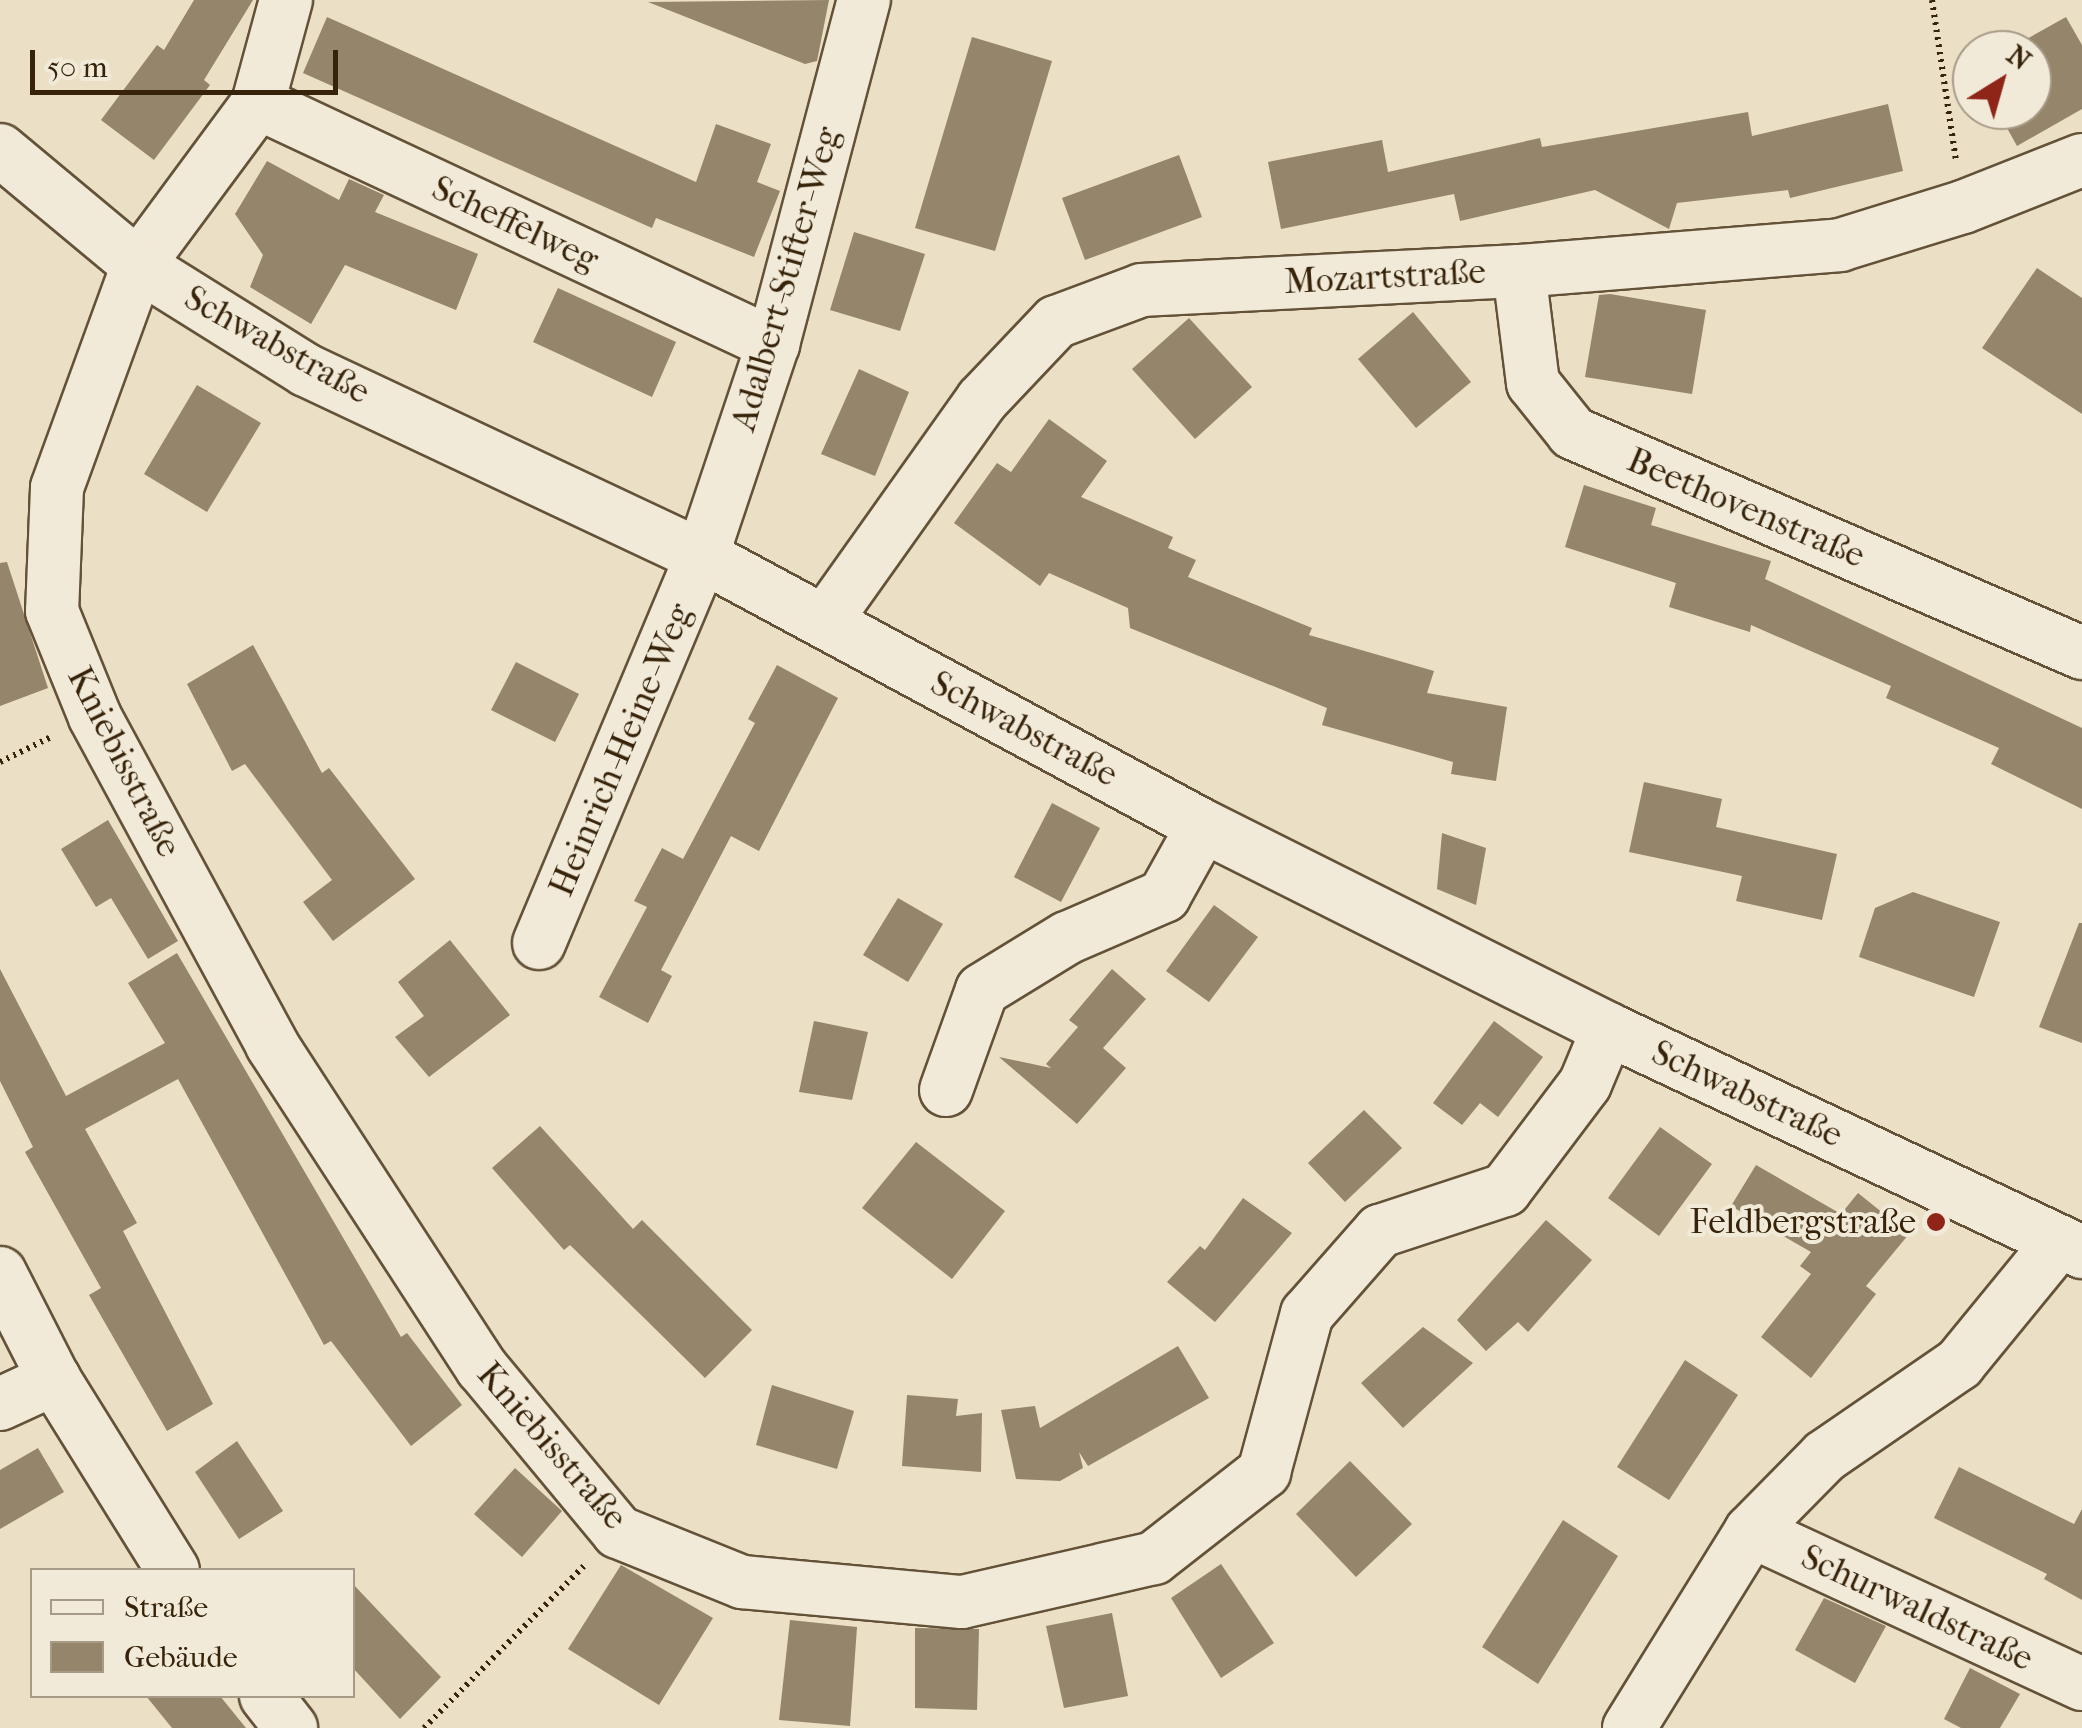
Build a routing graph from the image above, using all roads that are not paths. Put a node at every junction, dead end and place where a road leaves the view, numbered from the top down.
1 (286, 0) edge
2 (864, 0) edge
3 (258, 103) junction
4 (0, 150) edge
5 (2082, 160) edge
6 (138, 265) junction
7 (1519, 271) junction
8 (772, 344) junction
9 (702, 556) junction
10 (826, 621) junction
11 (2082, 652) edge
12 (1203, 826) junction
13 (539, 944) dead end
14 (1608, 1028) junction
15 (946, 1090) dead end
16 (2071, 1247) edge
17 (0, 1273) edge
18 (54, 1379) junction
19 (0, 1404) edge
20 (1751, 1531) junction
21 (172, 1568) edge
22 (2082, 1684) edge
23 (268, 1698) edge
24 (292, 1728) edge
25 (1629, 1728) edge

1 - 3 street
2 - 8 street, Adalbert-Stifter-Weg
3 - 6 street, Kniebisstraße
3 - 8 street, Scheffelweg
4 - 6 street, Schwabstraße
5 - 7 street, Mozartstraße
6 - 9 street, Schwabstraße
6 - 14 street, Kniebisstraße
7 - 10 street, Mozartstraße
7 - 11 street, Beethovenstraße
8 - 9 street, Adalbert-Stifter-Weg
9 - 10 street, Schwabstraße
9 - 13 street, Heinrich-Heine-Weg
10 - 12 street, Schwabstraße
12 - 14 street, Schwabstraße
12 - 15 street
14 - 16 street, Schwabstraße
16 - 20 street
17 - 18 street
18 - 19 street
18 - 21 street
20 - 22 street, Schurwaldstraße
20 - 25 street
23 - 24 street

